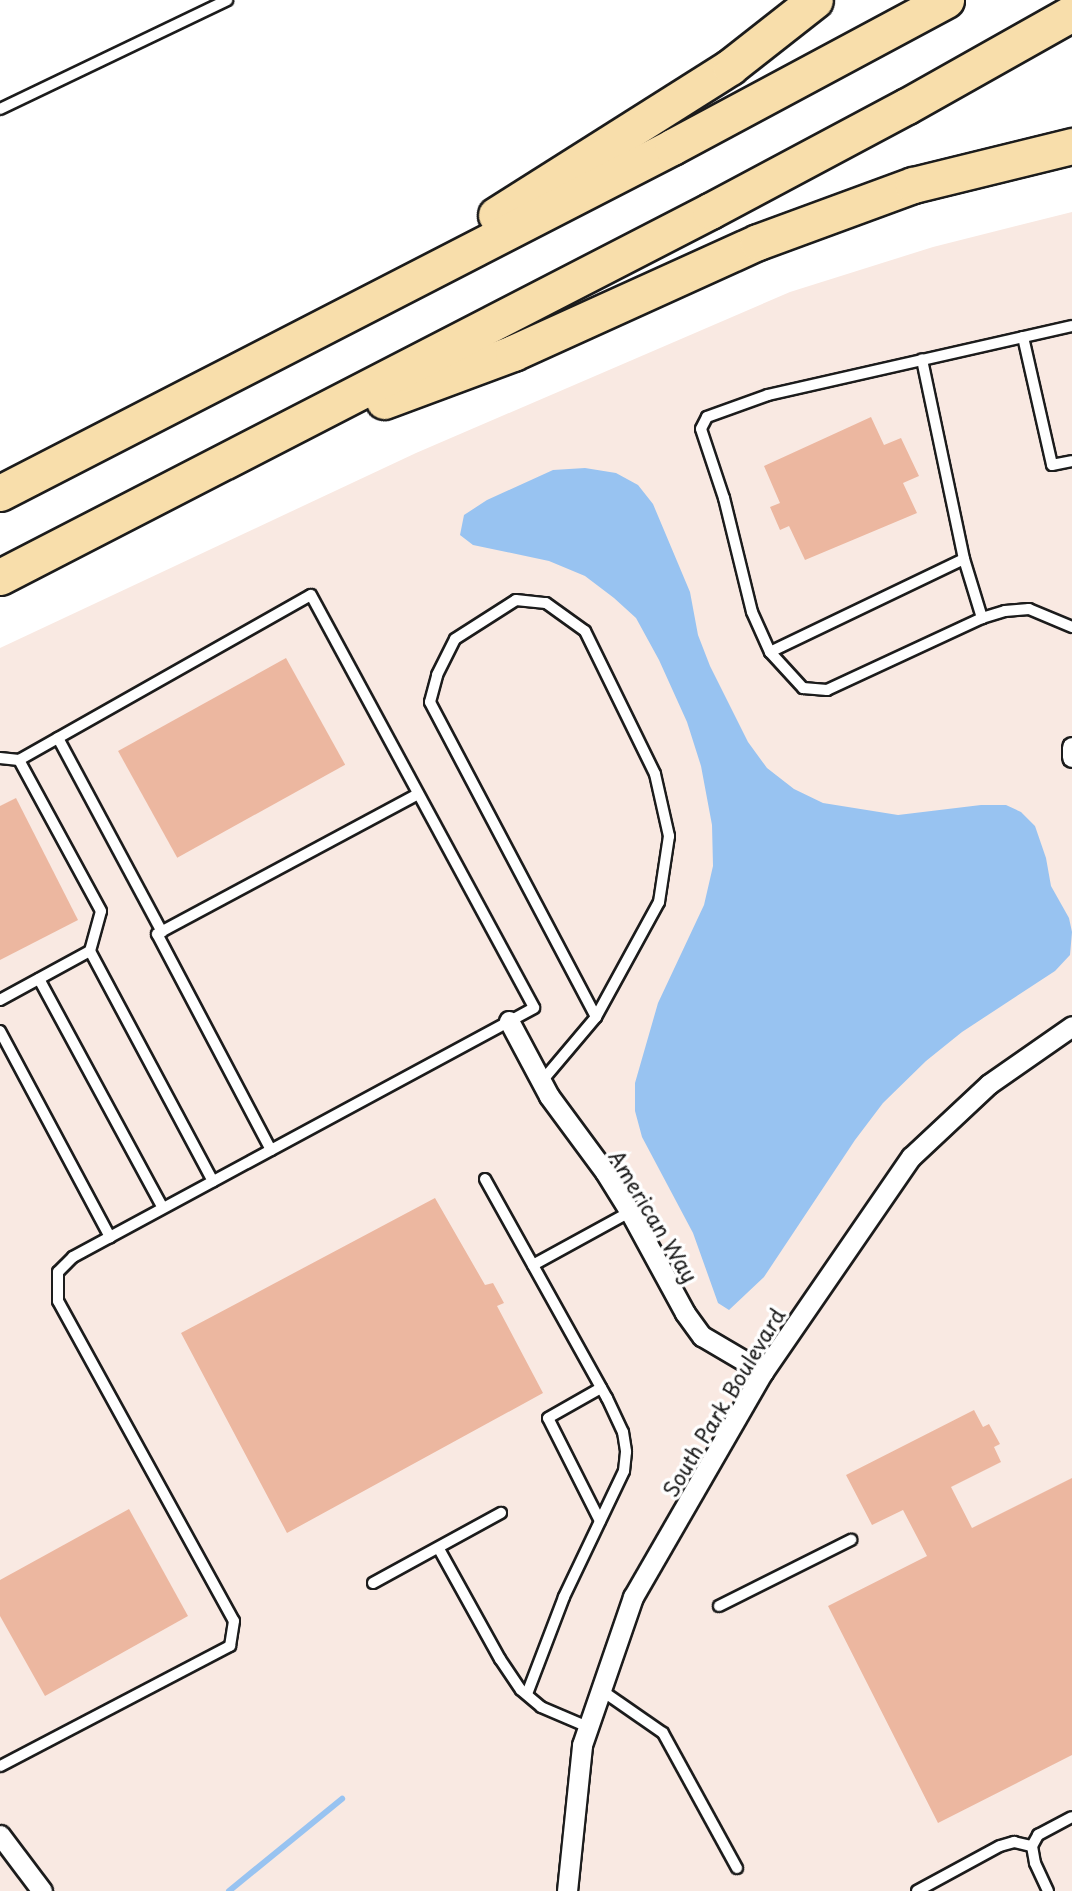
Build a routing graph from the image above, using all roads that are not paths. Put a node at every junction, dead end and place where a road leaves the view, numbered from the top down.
1 (227, 0) edge
2 (815, 0) edge
3 (946, 0) edge
4 (1072, 13) edge
5 (0, 109) edge
6 (1072, 146) edge
7 (1072, 326) edge
8 (1023, 337) junction
9 (295, 342) junction
10 (922, 359) junction
11 (240, 455) junction
12 (1072, 461) edge
13 (0, 493) edge
14 (964, 559) junction
15 (0, 577) edge
16 (982, 618) junction
17 (1072, 627) edge
18 (771, 652) junction
19 (58, 738) junction
20 (1072, 747) edge
21 (1072, 757) edge
22 (0, 758) edge
23 (19, 760) junction
24 (418, 793) junction
25 (162, 932) junction
26 (90, 951) junction
27 (39, 979) junction
28 (0, 1000) edge
29 (596, 1017) junction
30 (509, 1021) junction
31 (1072, 1026) edge
32 (0, 1031) edge
33 (542, 1081) junction
34 (271, 1150) junction
35 (485, 1179) dead end
36 (213, 1181) junction
37 (163, 1208) junction
38 (630, 1212) junction
39 (110, 1237) junction
40 (533, 1265) junction
41 (763, 1372) junction
42 (601, 1388) junction
43 (501, 1513) dead end
44 (600, 1521) junction
45 (851, 1540) dead end
46 (439, 1549) junction
47 (373, 1583) dead end
48 (719, 1605) dead end
49 (601, 1690) junction
50 (527, 1694) junction
51 (587, 1727) junction
52 (0, 1766) edge
53 (1072, 1816) edge
54 (0, 1835) edge
55 (1032, 1846) junction
56 (737, 1868) dead end
57 (42, 1891) edge
58 (567, 1891) edge
59 (917, 1891) edge
60 (1048, 1891) edge

1 - 5 lane
2 - 9 highway
3 - 9 highway
4 - 11 highway
6 - 11 highway
7 - 8 lane
8 - 10 lane
8 - 12 lane
9 - 13 highway
10 - 14 lane
10 - 18 lane
11 - 15 highway
14 - 16 lane
14 - 18 lane
16 - 17 lane
16 - 18 lane
19 - 23 lane
19 - 24 lane
19 - 25 lane
20 - 21 street
22 - 23 lane
23 - 26 lane
24 - 25 lane
24 - 30 lane
25 - 34 lane
26 - 27 lane
26 - 36 lane
27 - 28 lane
27 - 37 lane
29 - 29 lane
29 - 33 lane
30 - 33 street, American Way
30 - 34 lane
31 - 41 street, South Park Boulevard
32 - 39 lane
33 - 38 street, American Way
34 - 36 lane
35 - 40 lane
36 - 37 lane
37 - 39 lane
38 - 40 lane
38 - 41 street, American Way
39 - 52 lane
40 - 42 lane
41 - 49 street, South Park Boulevard
42 - 44 lane
42 - 44 lane
43 - 46 lane
44 - 50 lane
45 - 48 lane
46 - 47 lane
46 - 50 lane
49 - 51 street, South Park Boulevard
49 - 56 lane
50 - 51 lane
51 - 58 street, South Park Boulevard
53 - 55 lane
54 - 57 street
55 - 59 lane
55 - 60 lane

